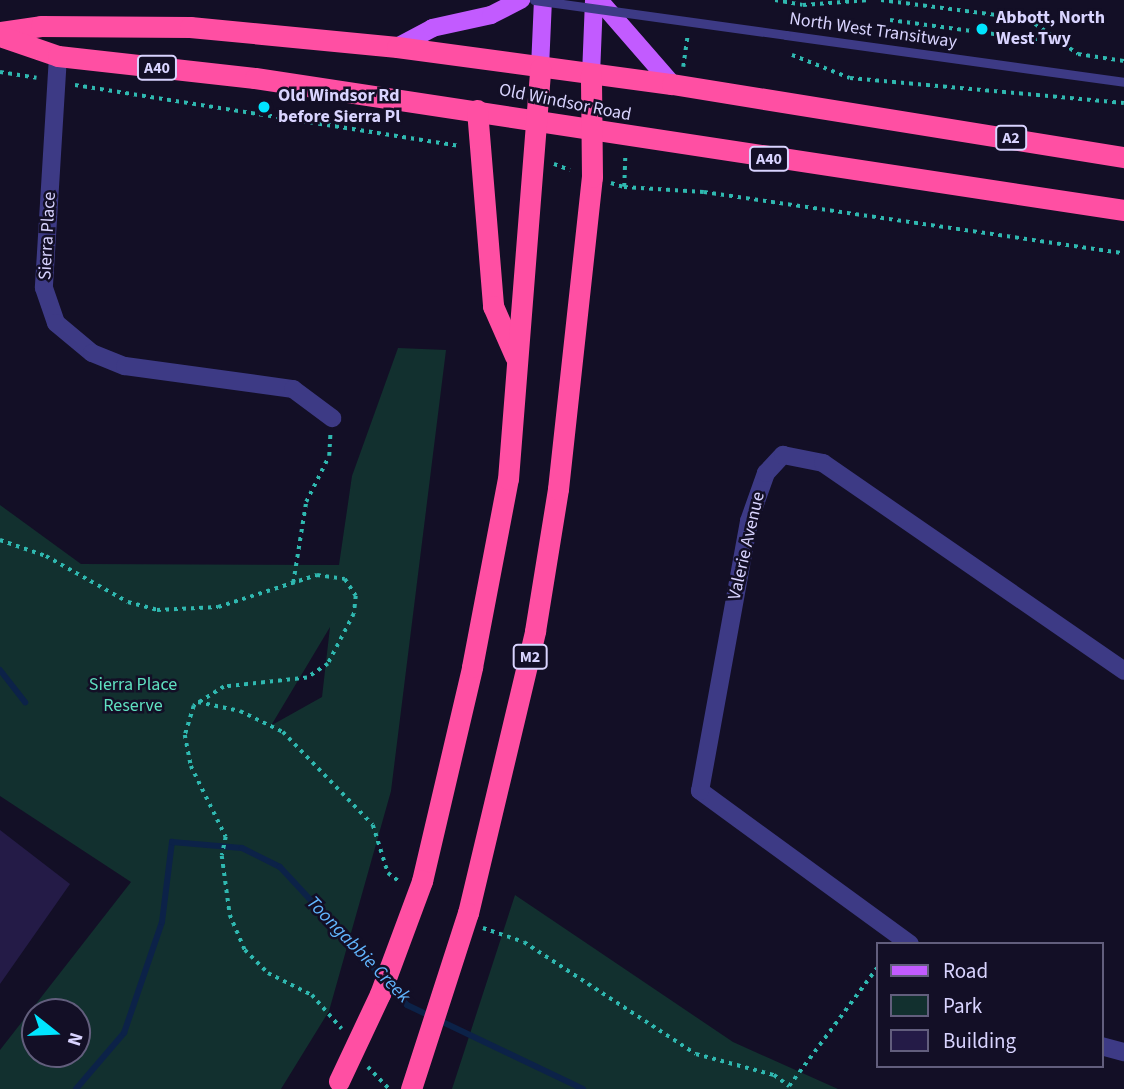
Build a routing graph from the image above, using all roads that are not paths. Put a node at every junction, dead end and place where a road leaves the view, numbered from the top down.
1 (521, 0) edge
2 (534, 0) edge
3 (543, 0) edge
4 (597, 0) edge
5 (0, 34) edge
6 (397, 47) junction
7 (58, 56) junction
8 (540, 68) junction
9 (591, 75) junction
10 (1124, 82) edge
11 (673, 84) junction
12 (477, 110) junction
13 (537, 119) junction
14 (593, 131) junction
15 (1124, 157) edge
16 (1124, 210) edge
17 (517, 361) junction
18 (331, 418) road end
19 (1122, 665) edge
20 (907, 942) edge
21 (1103, 1047) edge
22 (1124, 1052) edge
23 (337, 1085) edge
24 (411, 1089) edge

1 - 6 main road
2 - 10 lane, North West Transitway, bridge
3 - 8 main road
4 - 9 main road
4 - 11 main road
5 - 6 highway, Old Windsor Road / A40
5 - 7 highway, Old Windsor Road / A40
6 - 8 highway, Old Windsor Road / A40
7 - 12 highway, Old Windsor Road / A40
7 - 18 street, Sierra Place
8 - 9 highway, Old Windsor Road / A2
8 - 13 highway
9 - 11 highway, Old Windsor Road / A2
9 - 14 highway
11 - 15 highway, Old Windsor Road / A2
12 - 13 highway, Old Windsor Road / A40
12 - 17 highway
13 - 14 highway, Old Windsor Road / A40
13 - 17 highway
14 - 16 highway, Old Windsor Road / A40
14 - 24 highway, M2, bridge
17 - 23 highway, bridge
19 - 20 street, Valerie Avenue
21 - 22 street

